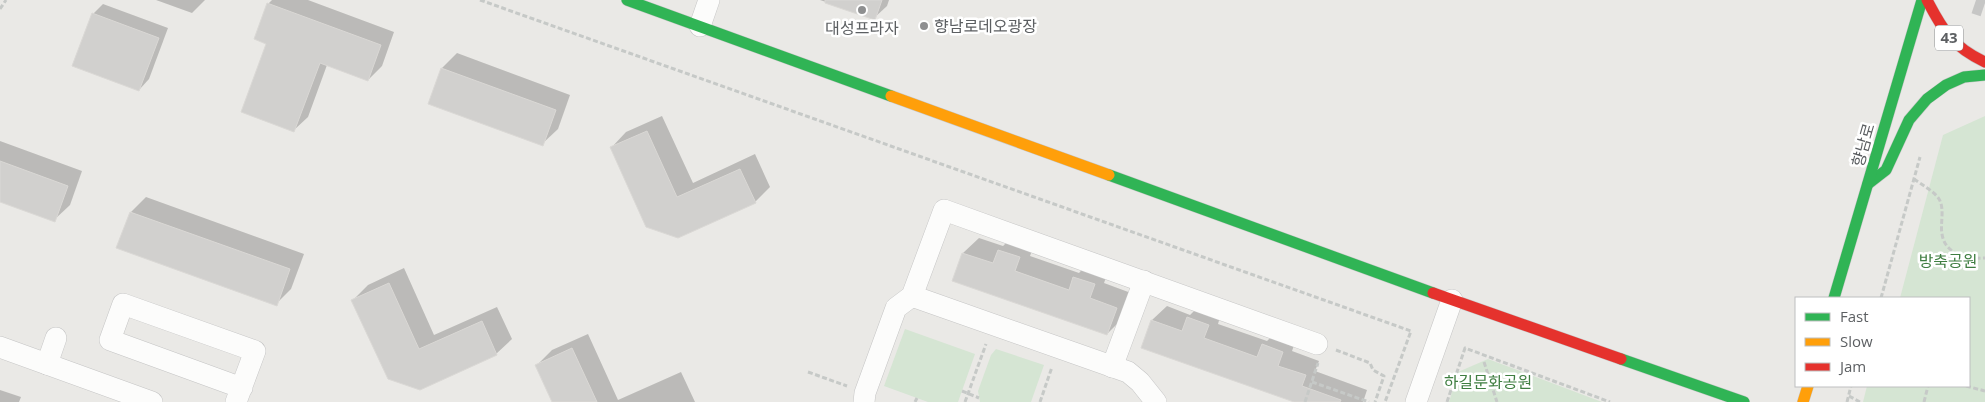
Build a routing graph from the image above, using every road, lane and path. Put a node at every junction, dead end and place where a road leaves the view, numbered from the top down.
1 (6, 0) edge
2 (480, 0) edge
3 (627, 0) edge
4 (709, 0) edge
5 (1922, 0) edge
6 (1927, 0) edge
7 (0, 9) edge
8 (700, 26) junction
9 (1985, 62) edge
10 (1985, 75) edge
11 (1921, 151) dead end
12 (1914, 179) junction
13 (1868, 184) junction
14 (1985, 258) edge
15 (1144, 281) junction
16 (912, 296) junction
17 (1834, 297) edge
18 (1881, 297) edge
19 (1452, 300) junction
20 (993, 324) junction
21 (56, 338) dead end
22 (0, 347) edge
23 (1059, 348) junction
24 (1324, 350) junction
25 (1484, 362) dead end
26 (47, 364) junction
27 (1112, 366) junction
28 (808, 372) dead end
29 (825, 378) dead end
30 (1312, 382) junction
31 (1808, 387) edge
32 (1851, 387) edge
33 (1928, 387) edge
34 (1970, 387) edge
35 (1985, 391) edge
36 (962, 392) dead end
37 (968, 394) junction
38 (239, 395) edge
39 (1849, 396) junction
40 (979, 398) dead end
41 (152, 402) edge
42 (864, 402) edge
43 (965, 402) edge
44 (1040, 402) edge
45 (1156, 402) edge
46 (1305, 402) edge
47 (1369, 402) edge
48 (1375, 402) edge
49 (1385, 402) edge
50 (1416, 402) edge
51 (1447, 402) edge
52 (1497, 402) edge
53 (1610, 402) edge
54 (1744, 402) edge
55 (1803, 402) edge
56 (1847, 402) edge
57 (1860, 402) edge
58 (1924, 402) edge

1 - 7 path
2 - 49 path
3 - 8 street
4 - 8 street
5 - 13 street, 향남로
6 - 9 street, 43
8 - 19 street
10 - 13 street
11 - 12 path
12 - 14 path
12 - 18 path
13 - 17 street, 향남로
15 - 16 street
15 - 24 street
15 - 27 street
16 - 20 street
16 - 42 street
19 - 50 street
19 - 54 street
20 - 23 street
20 - 37 path
21 - 26 street
22 - 26 street
23 - 27 street
23 - 44 path
24 - 30 path
24 - 48 path
25 - 52 path
26 - 41 street
27 - 45 street
28 - 29 path
30 - 46 path
30 - 47 path
31 - 55 street
32 - 39 path
33 - 58 path
34 - 35 path
36 - 37 path
37 - 40 path
37 - 43 path
38 - 38 street
39 - 56 path
39 - 57 path
51 - 53 path

